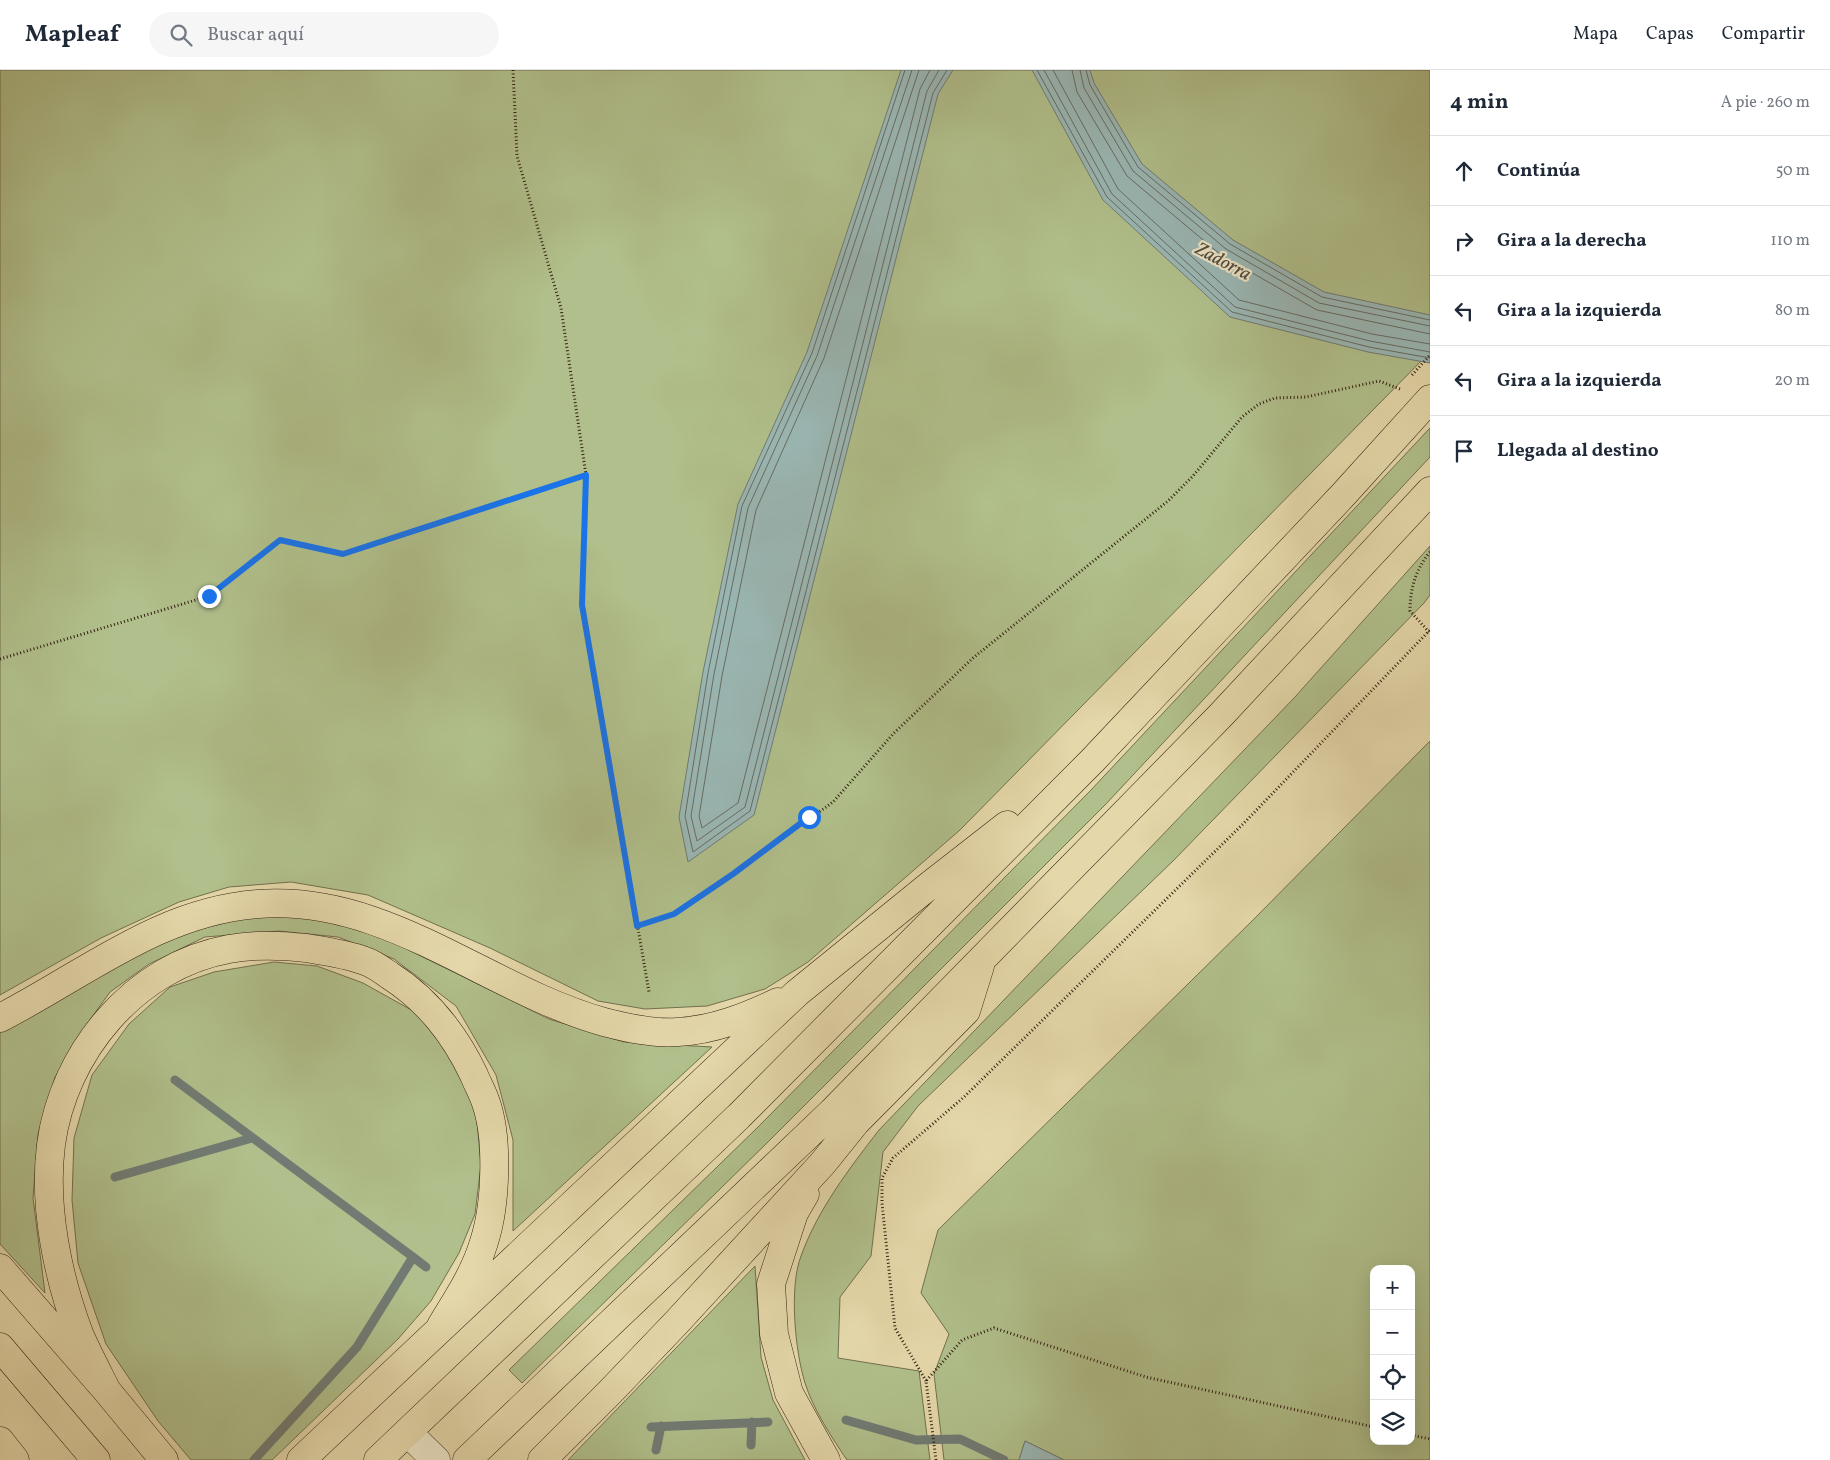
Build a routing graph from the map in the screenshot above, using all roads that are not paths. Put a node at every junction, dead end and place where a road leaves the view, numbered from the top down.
1 (1430, 399) edge
2 (1430, 490) edge
3 (1092, 761) junction
4 (982, 960) junction
5 (797, 993) junction
6 (0, 1018) edge
7 (823, 1163) junction
8 (0, 1268) edge
9 (441, 1326) junction
10 (0, 1346) edge
11 (107, 1391) junction
12 (408, 1433) junction
13 (0, 1441) edge
14 (15, 1460) edge
15 (96, 1460) edge
16 (164, 1460) edge
17 (300, 1460) edge
18 (378, 1460) edge
19 (436, 1460) edge
20 (467, 1460) edge
21 (542, 1460) edge
22 (826, 1460) edge

1 - 3 highway
2 - 4 highway
3 - 5 highway
3 - 12 highway
4 - 7 highway
4 - 20 highway
5 - 6 highway
5 - 9 highway
7 - 21 highway
7 - 22 highway
8 - 11 highway
9 - 11 highway
9 - 17 highway
10 - 15 highway
11 - 16 highway
12 - 18 highway
12 - 19 lane
13 - 14 highway

